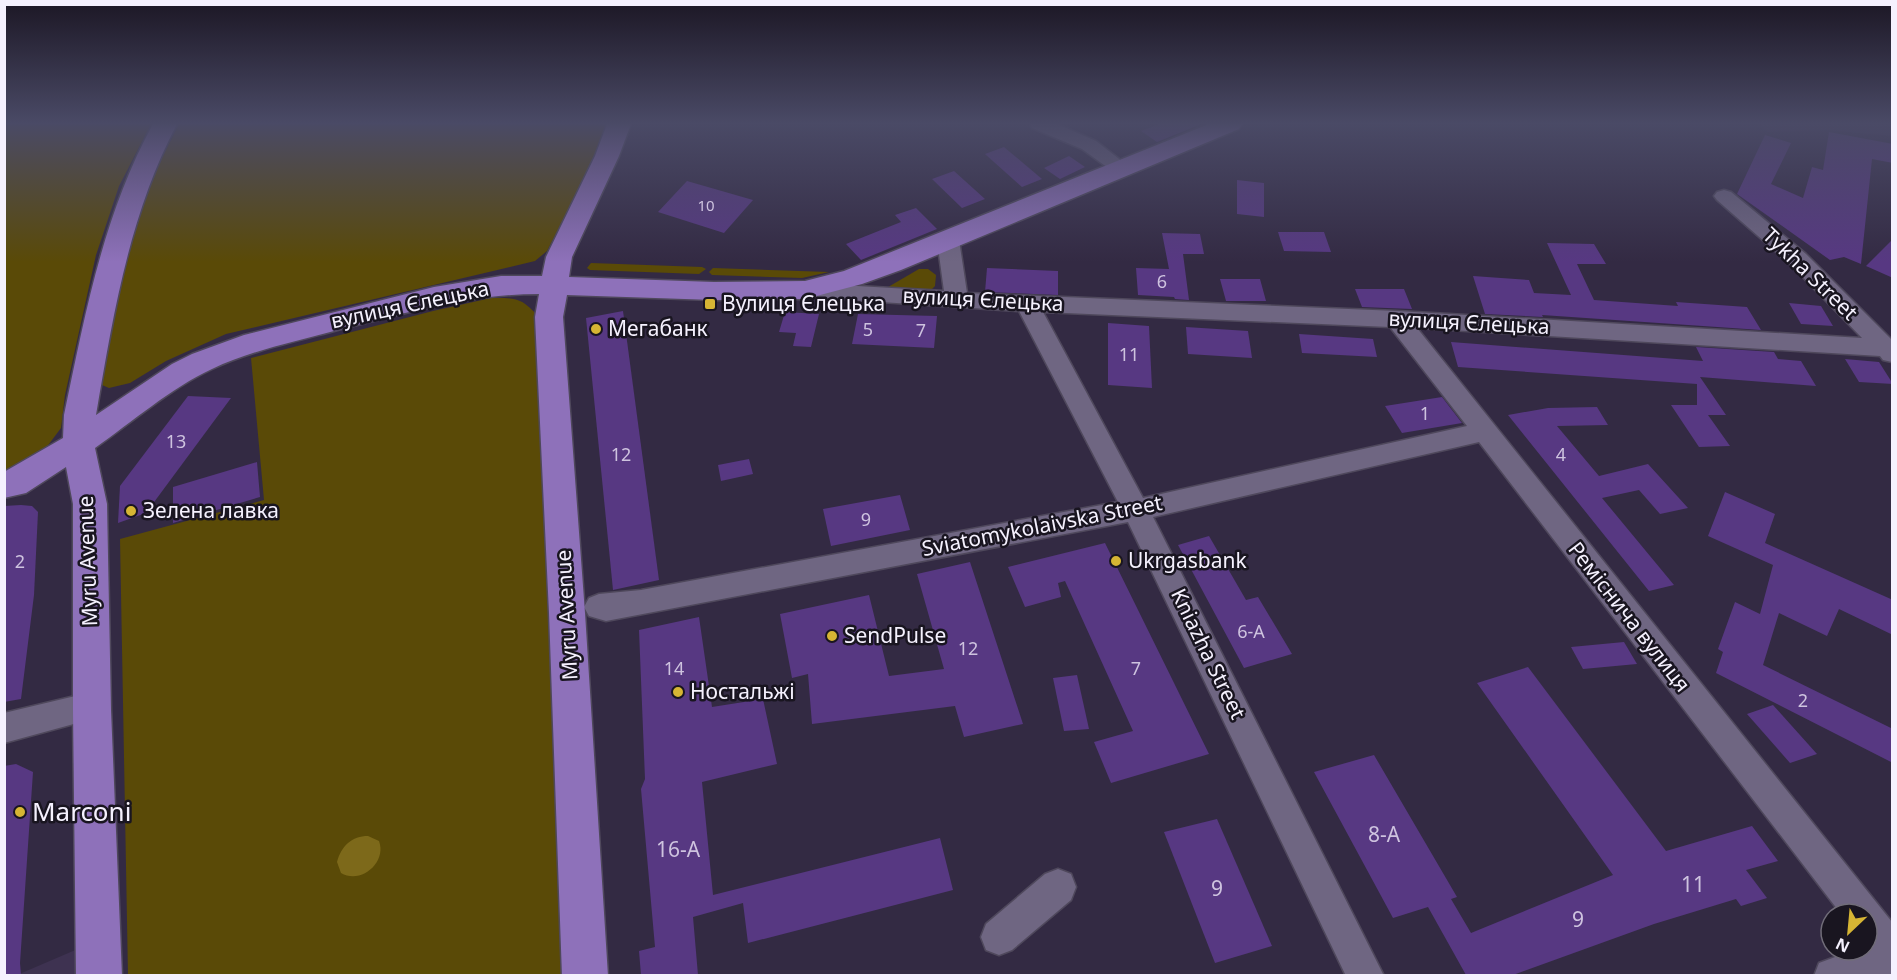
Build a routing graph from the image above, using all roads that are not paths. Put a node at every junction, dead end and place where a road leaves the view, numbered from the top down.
1 (143, 170) edge
2 (601, 170) edge
3 (1120, 170) edge
4 (1724, 196) dead end
5 (948, 240) junction
6 (553, 285) junction
7 (805, 290) junction
8 (957, 300) junction
9 (1027, 304) junction
10 (1396, 319) junction
11 (1890, 352) edge
12 (87, 372) junction
13 (160, 387) junction
14 (1483, 432) junction
15 (78, 444) junction
16 (9, 484) edge
17 (90, 504) junction
18 (1136, 510) junction
19 (599, 607) dead end
20 (92, 706) junction
21 (4, 728) edge
22 (1058, 887) dead end
23 (1854, 902) edge
24 (1879, 934) edge
25 (999, 937) dead end
26 (1893, 951) edge
27 (1893, 956) edge
28 (99, 975) edge
29 (585, 975) edge
30 (1366, 975) edge
31 (1832, 975) edge

1 - 12 main road, Myru Avenue
2 - 6 main road, Myru Avenue
3 - 5 main road
4 - 11 street, Tykha Street
5 - 7 main road
5 - 8 street
6 - 7 main road, вулиця Єлецька
6 - 13 main road, вулиця Єлецька
6 - 29 main road, Myru Avenue
7 - 8 street, вулиця Єлецька
8 - 9 street, вулиця Єлецька
9 - 10 street, вулиця Єлецька
9 - 18 street, Kniazha Street
10 - 11 street, вулиця Єлецька
10 - 14 street, Реміснича вулиця
12 - 13 main road
12 - 15 main road, Myru Avenue
13 - 15 main road, вулиця Єлецька
14 - 18 street, Sviatomykolaivska Street
14 - 23 street, Реміснича вулиця
15 - 16 main road, вулиця Єлецька
15 - 17 main road, Myru Avenue
16 - 17 main road
17 - 20 main road, Myru Avenue
18 - 19 street, Sviatomykolaivska Street
18 - 30 street, Kniazha Street
20 - 21 street
20 - 28 main road, Myru Avenue
22 - 25 street
24 - 26 street
27 - 31 street

